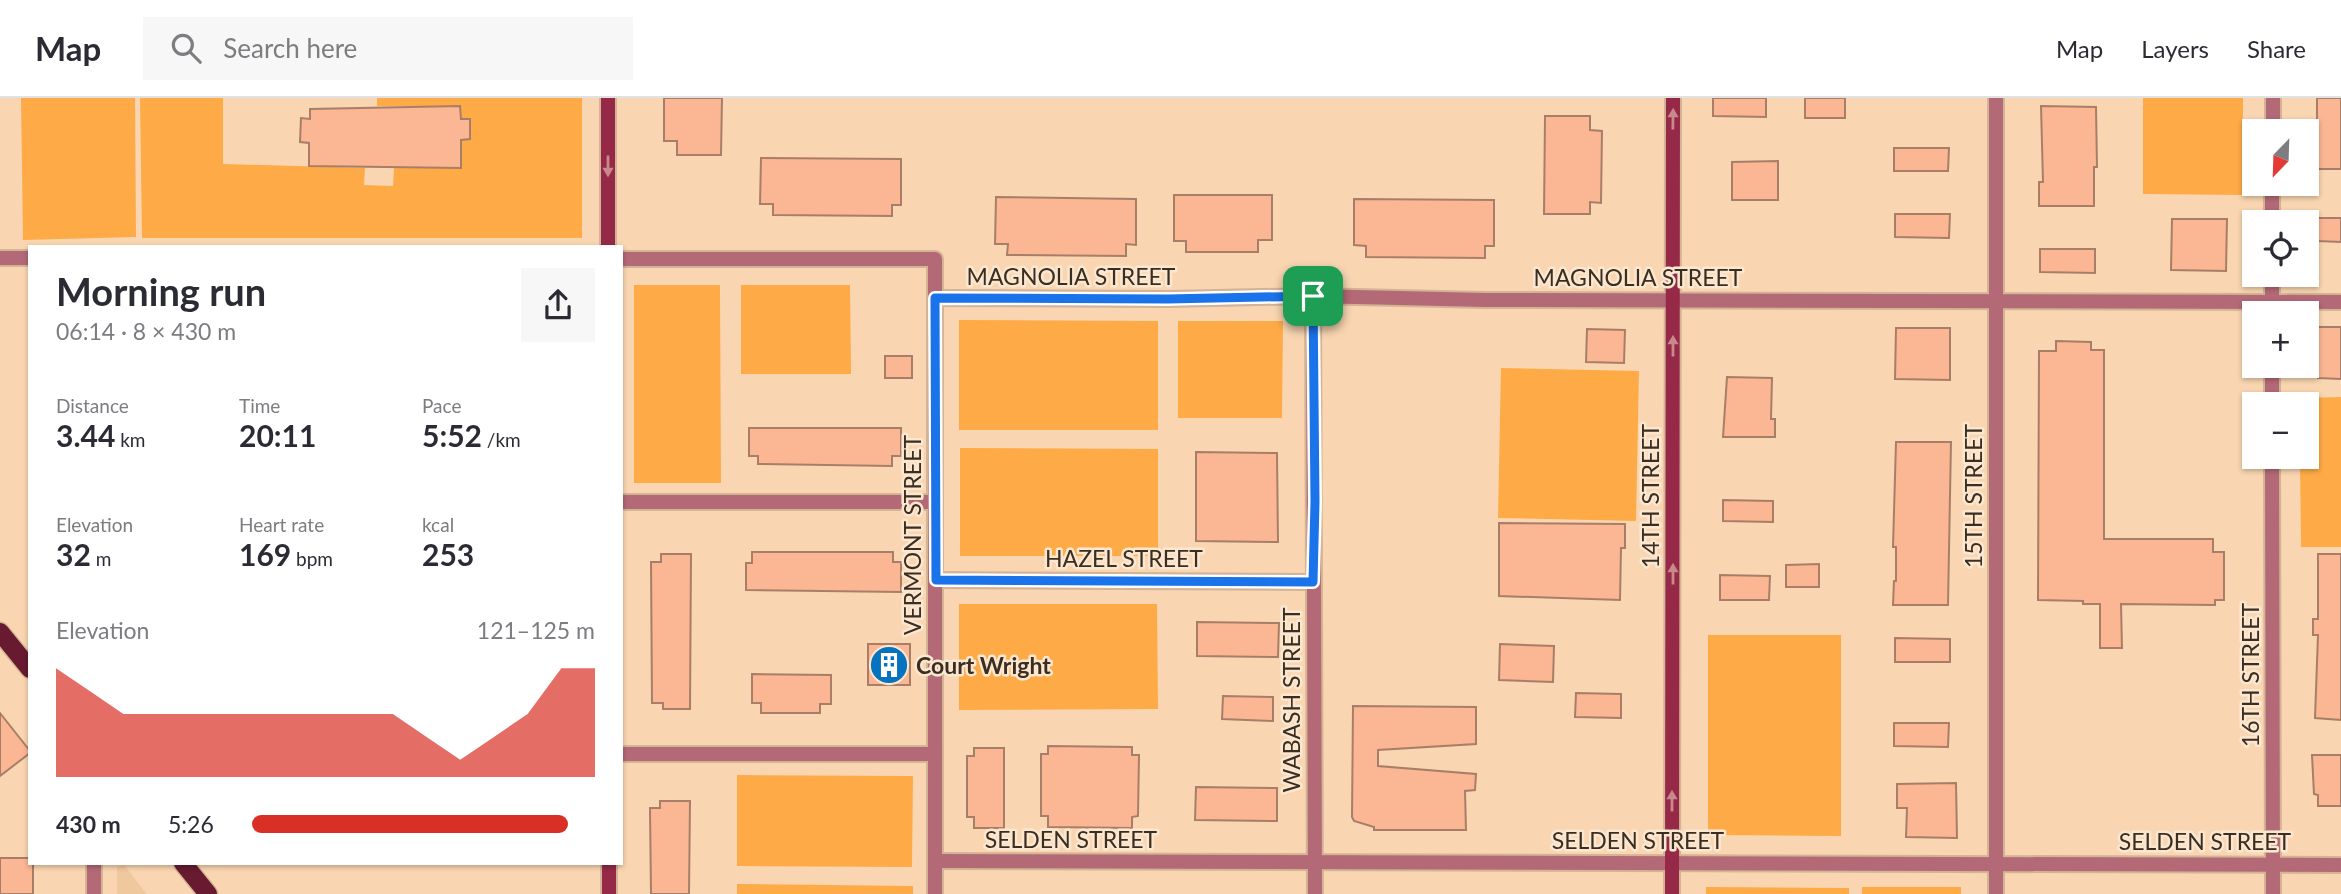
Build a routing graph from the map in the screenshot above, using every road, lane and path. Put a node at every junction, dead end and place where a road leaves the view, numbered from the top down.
1 (608, 98) edge
2 (1673, 98) edge
3 (1996, 98) edge
4 (2273, 98) edge
5 (2273, 119) edge
6 (608, 245) edge
7 (0, 258) edge
8 (28, 258) edge
9 (623, 259) edge
10 (935, 259) joint
11 (1313, 296) junction
12 (935, 298) junction
13 (1673, 300) junction
14 (1996, 301) junction
15 (2341, 302) edge
16 (2319, 304) edge
17 (2242, 306) edge
18 (2272, 469) edge
19 (623, 502) edge
20 (935, 502) junction
21 (936, 580) junction
22 (1313, 582) junction
23 (0, 632) edge
24 (28, 667) edge
25 (623, 754) edge
26 (935, 754) junction
27 (935, 861) junction
28 (1315, 862) junction
29 (1672, 863) junction
30 (1996, 863) junction
31 (2273, 864) junction
32 (2341, 864) edge
33 (94, 865) edge
34 (185, 865) edge
35 (608, 865) edge
36 (94, 894) edge
37 (208, 894) edge
38 (608, 894) edge
39 (935, 894) edge
40 (1315, 894) edge
41 (1672, 894) edge
42 (1996, 894) edge
43 (2273, 894) edge

1 -> 6 street
13 -> 2 street, 14TH STREET
3 - 14 street, 15TH STREET
4 - 5 street
7 - 8 street
9 - 10 street, MAGNOLIA STREET
10 - 12 street, VERMONT STREET
11 - 12 street, MAGNOLIA STREET
11 - 13 street, MAGNOLIA STREET
11 - 22 street, WABASH STREET
12 - 20 street, VERMONT STREET
13 - 14 street, MAGNOLIA STREET
29 -> 13 street, 14TH STREET
14 - 17 street, MAGNOLIA STREET
14 - 30 street, 15TH STREET
15 - 16 street, MAGNOLIA STREET
18 - 31 street, 16TH STREET
19 - 20 street
20 - 21 street, VERMONT STREET
21 - 22 street, HAZEL STREET
21 - 26 street, VERMONT STREET
22 - 28 street, WABASH STREET
23 - 24 main road
25 - 26 street
26 - 27 street, VERMONT STREET
27 - 28 street, SELDEN STREET
27 - 39 street, VERMONT STREET
28 - 29 street, SELDEN STREET
28 - 40 street, WABASH STREET
29 - 30 street, SELDEN STREET
29 - 41 street, 14TH STREET
30 - 31 street, SELDEN STREET
30 - 42 street, 15TH STREET
31 - 32 street, SELDEN STREET
31 - 43 street, 16TH STREET
33 - 36 street
34 - 37 main road
35 - 38 street

